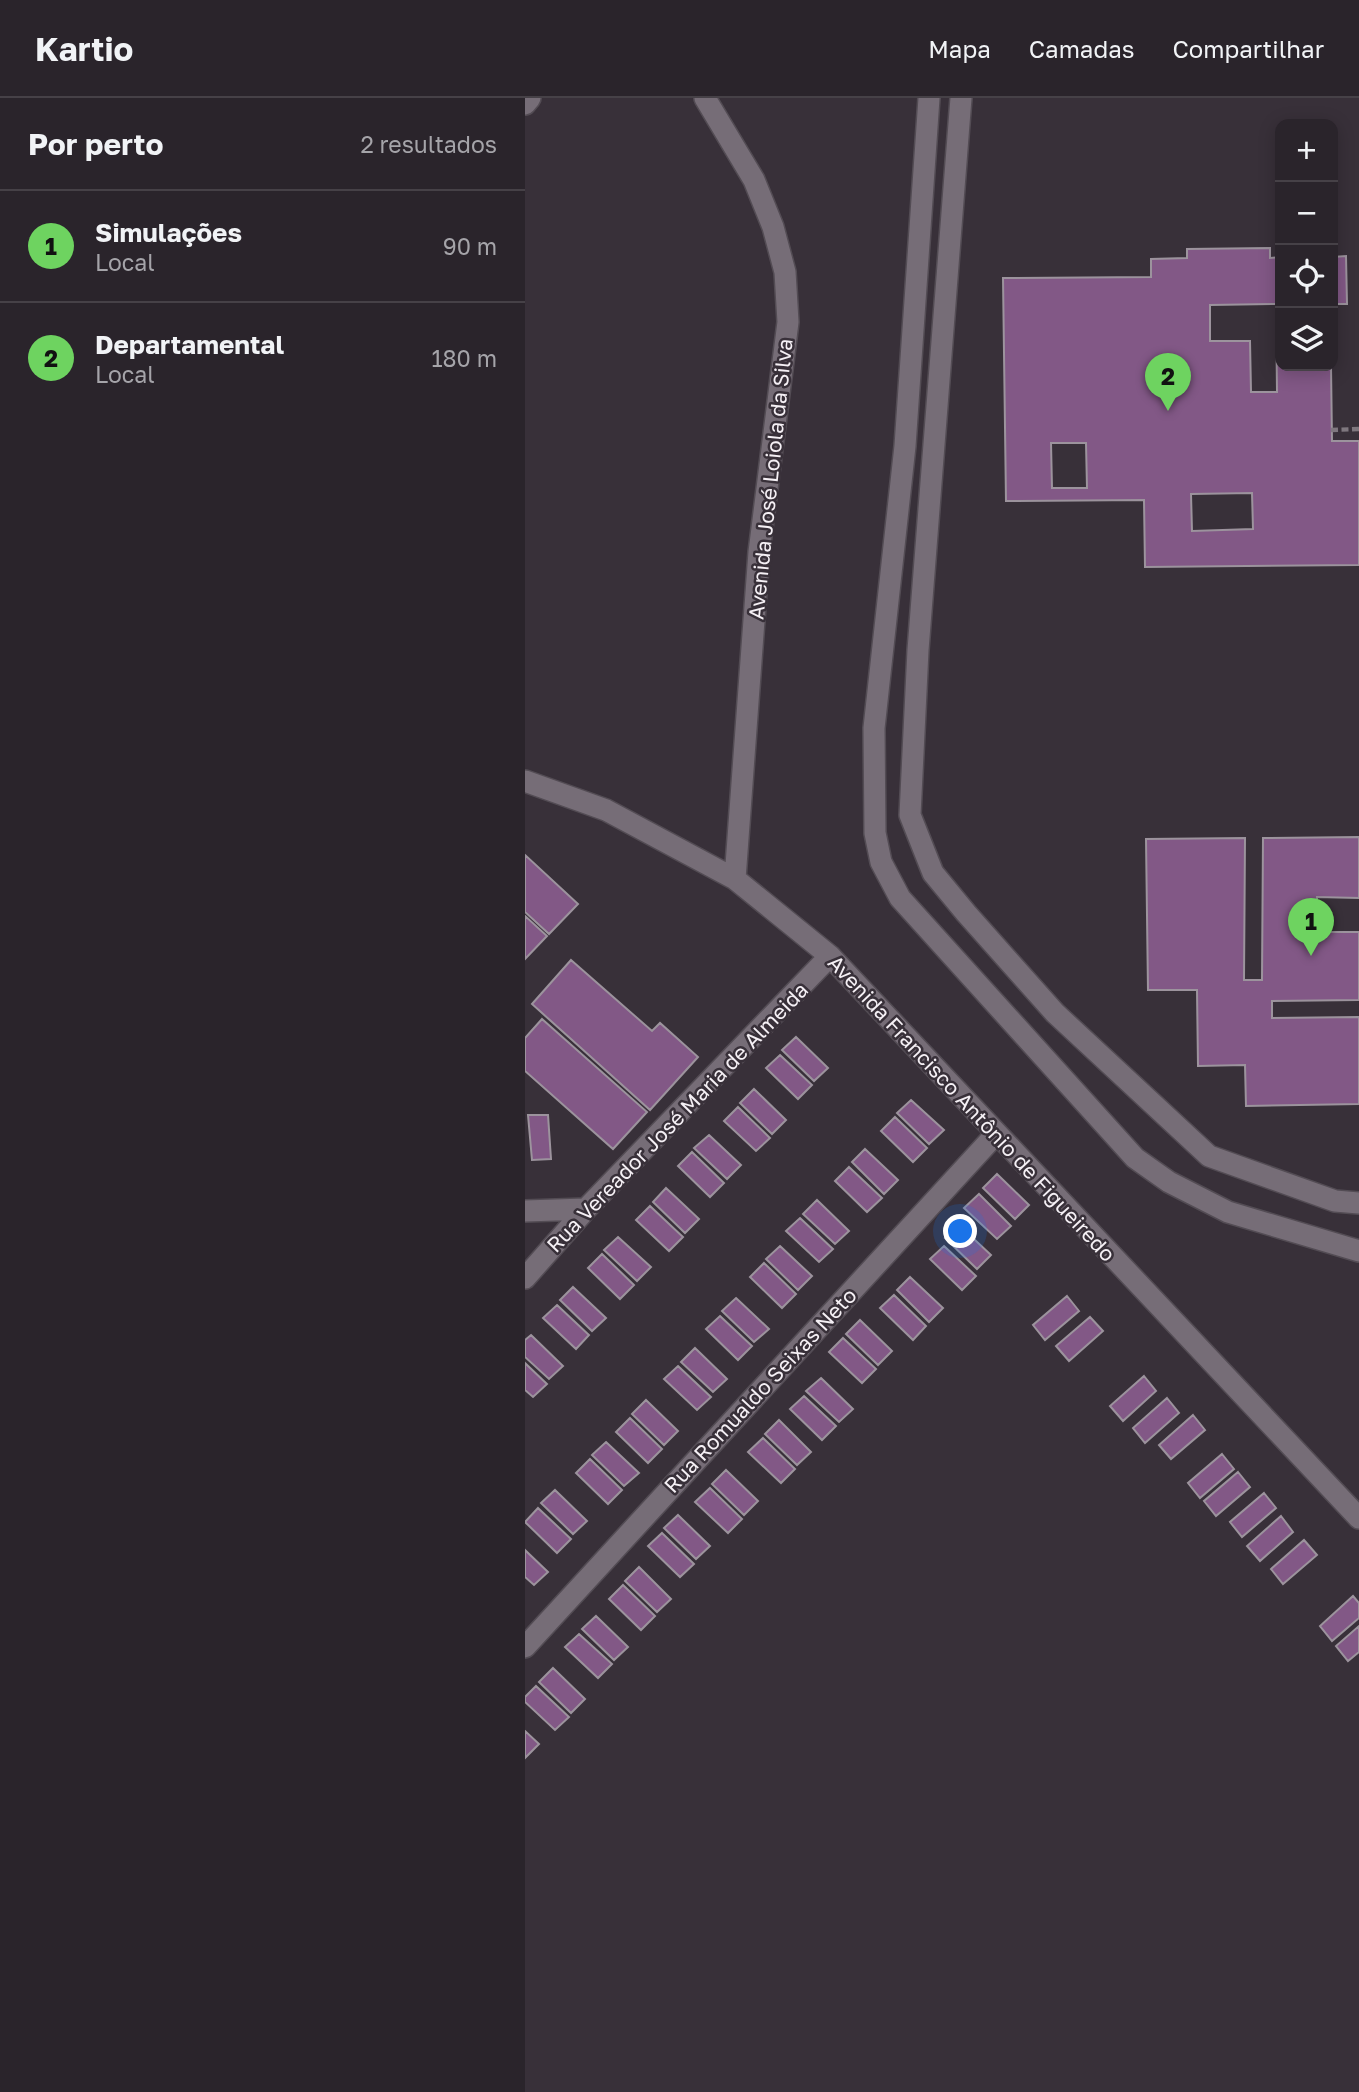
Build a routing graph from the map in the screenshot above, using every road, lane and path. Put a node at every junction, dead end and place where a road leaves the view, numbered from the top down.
1 (530, 98) edge
2 (705, 98) edge
3 (929, 98) edge
4 (961, 98) edge
5 (525, 104) edge
6 (1359, 429) edge
7 (1331, 430) dead end
8 (525, 780) edge
9 (735, 879) junction
10 (830, 956) junction
11 (996, 1134) junction
12 (1359, 1203) edge
13 (586, 1209) junction
14 (525, 1211) edge
15 (1359, 1251) edge
16 (525, 1278) edge
17 (1359, 1518) edge
18 (525, 1647) edge

1 - 5 street
2 - 9 street, Avenida José Loiola da Silva
3 - 15 street
4 - 12 street
6 - 7 path
8 - 9 street, Avenida Francisco Antônio de Figueiredo
9 - 10 street, Avenida Francisco Antônio de Figueiredo
10 - 11 street, Avenida Francisco Antônio de Figueiredo
10 - 13 street, Rua Vereador José Maria de Almeida
11 - 17 street, Avenida Francisco Antônio de Figueiredo
11 - 18 street, Rua Romualdo Seixas Neto
13 - 14 street
13 - 16 street, Rua Vereador José Maria de Almeida

